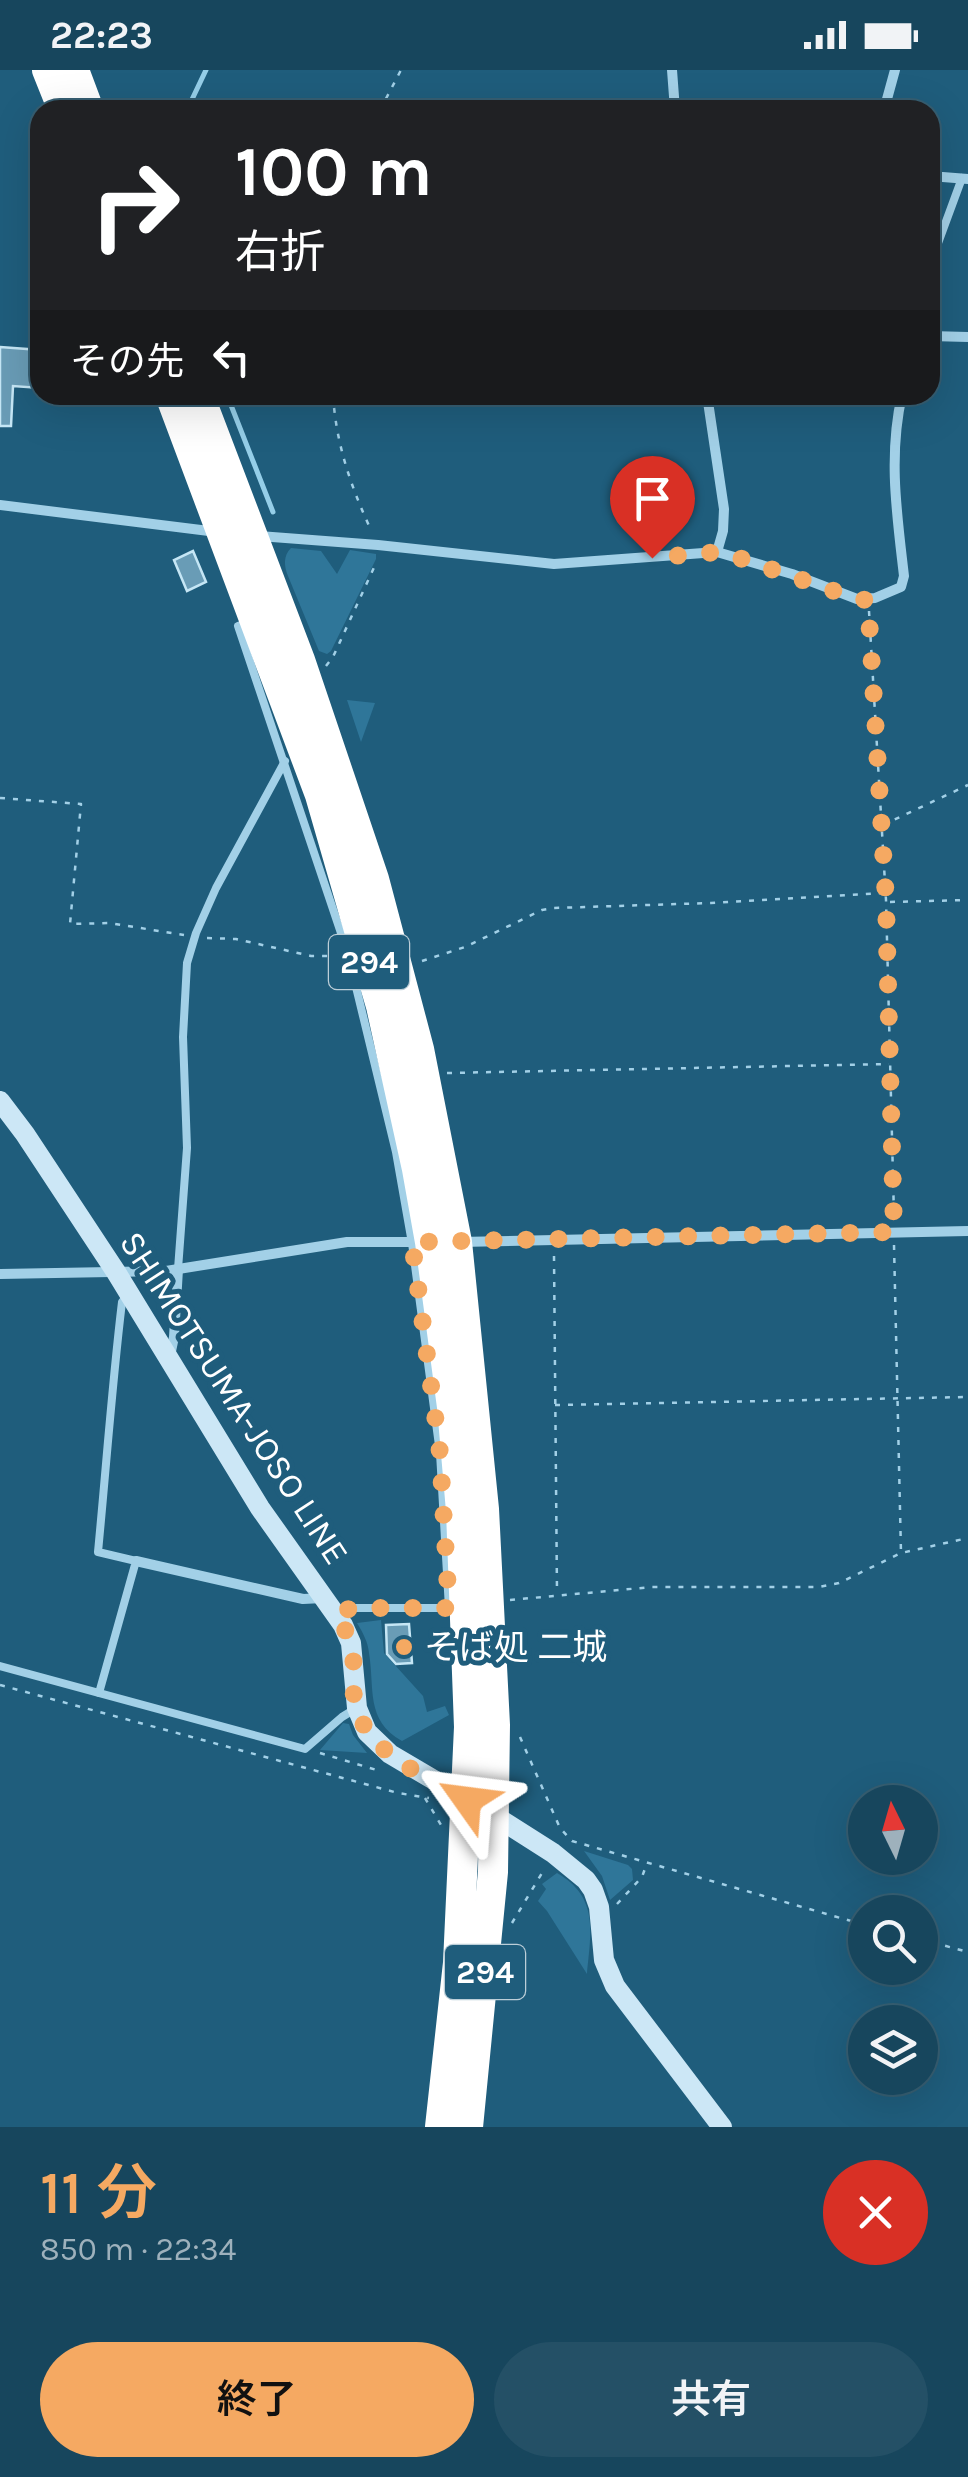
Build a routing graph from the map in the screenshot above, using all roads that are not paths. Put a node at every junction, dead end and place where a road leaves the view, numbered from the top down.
1 (48, 70) edge
2 (74, 70) edge
3 (672, 70) edge
4 (895, 70) edge
5 (58, 100) edge
6 (85, 100) edge
7 (674, 100) edge
8 (887, 100) edge
9 (940, 177) edge
10 (965, 178) edge
11 (940, 240) edge
12 (940, 336) edge
13 (968, 337) edge
14 (174, 405) edge
15 (204, 405) edge
16 (708, 405) edge
17 (900, 405) edge
18 (0, 505) edge
19 (222, 533) junction
20 (254, 536) junction
21 (717, 552) junction
22 (256, 620) junction
23 (285, 760) junction
24 (0, 1100) edge
25 (968, 1231) edge
26 (433, 1242) junction
27 (178, 1268) junction
28 (116, 1272) junction
29 (0, 1274) edge
30 (129, 1292) junction
31 (170, 1357) junction
32 (136, 1561) junction
33 (330, 1606) junction
34 (457, 1607) junction
35 (0, 1666) edge
36 (99, 1693) junction
37 (357, 1708) junction
38 (467, 1800) junction
39 (495, 1816) junction
40 (440, 2127) edge
41 (468, 2127) edge
42 (722, 2127) edge

1 - 5 highway
2 - 6 highway
3 - 7 street
4 - 8 street
9 - 10 street
10 - 11 lane
12 - 13 street
14 - 19 highway, 294
15 - 20 highway, 294
16 - 21 street
17 - 21 street
18 - 19 street
19 - 20 street
19 - 22 highway, 294
20 - 21 street
20 - 26 highway, 294
22 - 23 lane
22 - 26 highway, 294
23 - 26 lane
23 - 27 lane
24 - 28 main road, SHIMOTSUMA-JOSO LINE
25 - 26 street
26 - 27 street
26 - 34 highway, 294
26 - 39 highway, 294
27 - 28 street
27 - 31 street
28 - 29 street
28 - 30 main road, SHIMOTSUMA-JOSO LINE
30 - 31 main road, SHIMOTSUMA-JOSO LINE
30 - 32 lane
31 - 33 main road, SHIMOTSUMA-JOSO LINE
32 - 33 street
32 - 36 lane
33 - 34 lane
33 - 37 main road, SHIMOTSUMA-JOSO LINE
34 - 38 highway, 294
35 - 36 lane
36 - 37 lane
37 - 38 main road, SHIMOTSUMA-JOSO LINE
38 - 39 main road, SHIMOTSUMA-JOSO LINE
38 - 40 highway, 294
39 - 41 highway, 294
39 - 42 main road, SHIMOTSUMA-JOSO LINE

